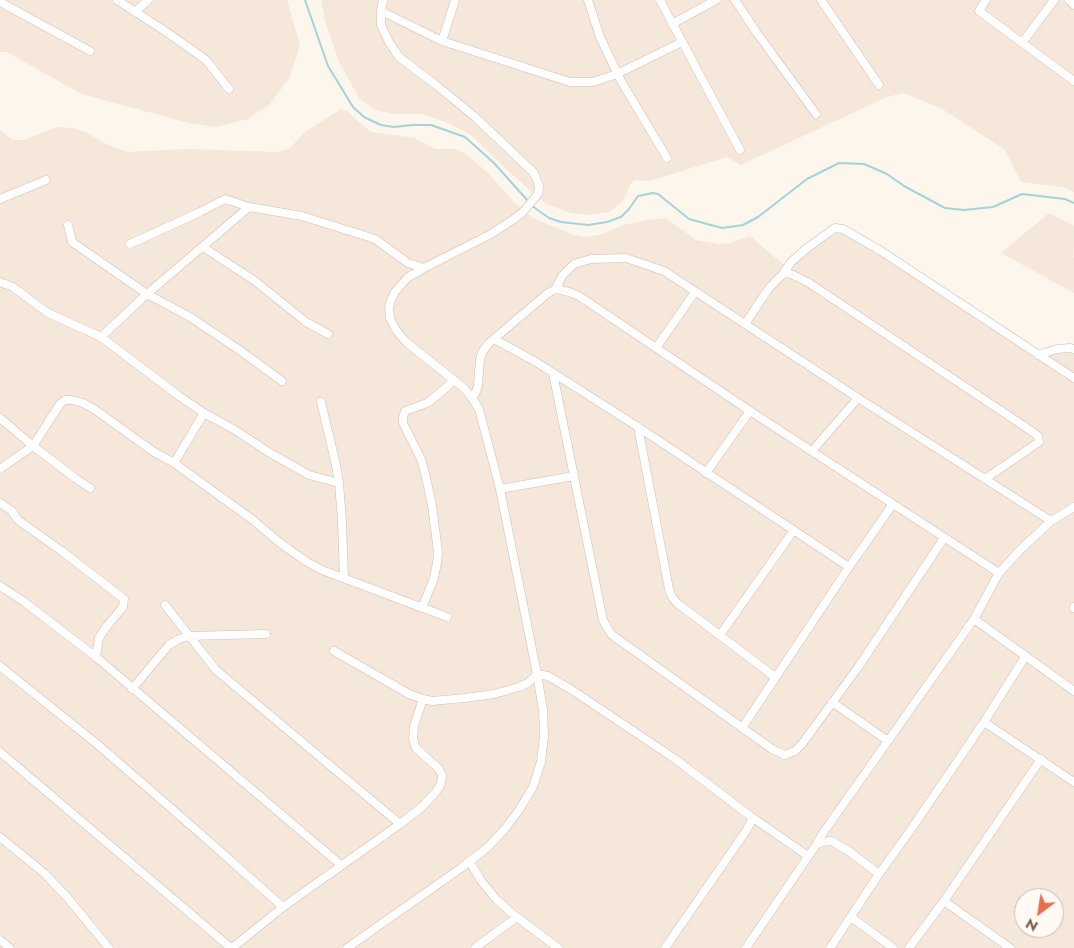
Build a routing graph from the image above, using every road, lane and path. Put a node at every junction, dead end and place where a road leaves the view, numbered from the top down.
1 (117, 0) edge
2 (148, 0) edge
3 (384, 0) edge
4 (455, 0) edge
5 (588, 0) edge
6 (660, 0) edge
7 (716, 0) edge
8 (735, 0) edge
9 (821, 0) edge
10 (986, 0) edge
11 (1054, 0) edge
12 (1069, 0) edge
13 (0, 2) edge
14 (1074, 5) edge
15 (381, 11) junction
16 (135, 12) junction
17 (672, 24) junction
18 (442, 41) junction
19 (682, 42) junction
20 (1022, 43) junction
21 (90, 51) dead end
22 (618, 74) junction
23 (1074, 81) edge
24 (879, 84) dead end
25 (229, 89) dead end
26 (816, 114) dead end
27 (740, 150) dead end
28 (667, 158) dead end
29 (46, 180) dead end
30 (0, 199) edge
31 (249, 206) junction
32 (68, 225) dead end
33 (130, 244) dead end
34 (203, 247) junction
35 (424, 268) junction
36 (783, 274) junction
37 (0, 282) edge
38 (556, 289) junction
39 (696, 292) junction
40 (147, 294) junction
41 (745, 324) junction
42 (328, 334) dead end
43 (101, 337) junction
44 (494, 339) junction
45 (656, 348) junction
46 (1074, 349) edge
47 (1038, 355) junction
48 (553, 373) junction
49 (1074, 378) edge
50 (282, 380) dead end
51 (454, 380) junction
52 (472, 398) junction
53 (858, 398) junction
54 (321, 402) dead end
55 (750, 411) junction
56 (204, 413) junction
57 (0, 418) edge
58 (638, 427) junction
59 (33, 446) junction
60 (812, 451) junction
61 (174, 463) junction
62 (0, 469) edge
63 (706, 473) junction
64 (574, 476) junction
65 (985, 479) junction
66 (339, 483) junction
67 (90, 488) dead end
68 (500, 489) junction
69 (0, 503) edge
70 (893, 504) junction
71 (1074, 507) edge
72 (1051, 521) junction
73 (794, 530) junction
74 (944, 538) junction
75 (849, 567) junction
76 (999, 574) junction
77 (344, 578) junction
78 (0, 586) edge
79 (164, 605) dead end
80 (422, 608) junction
81 (446, 617) dead end
82 (974, 619) junction
83 (266, 634) dead end
84 (720, 635) junction
85 (189, 636) junction
86 (334, 651) dead end
87 (96, 657) junction
88 (1025, 657) junction
89 (0, 666) edge
90 (537, 674) junction
91 (775, 677) junction
92 (132, 689) junction
93 (1074, 691) edge
94 (423, 700) junction
95 (832, 702) junction
96 (984, 722) junction
97 (742, 728) junction
98 (888, 740) junction
99 (0, 752) edge
100 (1041, 759) junction
101 (1074, 782) edge
102 (754, 818) junction
103 (400, 824) junction
104 (0, 837) edge
105 (816, 845) junction
106 (808, 856) junction
107 (469, 861) junction
108 (341, 865) junction
109 (879, 874) junction
110 (944, 901) junction
111 (283, 907) junction
112 (517, 917) junction
113 (851, 917) junction
114 (0, 940) edge
115 (10, 948) edge
116 (110, 948) edge
117 (232, 948) edge
118 (347, 948) edge
119 (475, 948) edge
120 (558, 948) edge
121 (665, 948) edge
122 (746, 948) edge
123 (830, 948) edge
124 (893, 948) edge
125 (909, 948) edge
126 (1010, 948) edge

1 - 16 street
2 - 16 street
3 - 15 street
4 - 18 street
5 - 22 street
6 - 17 street
7 - 17 street
8 - 26 street
9 - 24 street
10 - 20 street
11 - 20 street
12 - 14 street
13 - 21 street
15 - 18 street
15 - 35 street
16 - 25 street
17 - 19 street
18 - 22 street
19 - 22 street
19 - 27 street
20 - 23 street
22 - 28 street
29 - 30 street
31 - 33 street
31 - 34 street
31 - 35 street
32 - 40 street
34 - 40 street
34 - 42 street
35 - 51 street
36 - 41 street
36 - 47 street
36 - 65 street
37 - 43 street
38 - 39 street
38 - 44 street
38 - 45 street
39 - 41 street
39 - 45 street
40 - 43 street
40 - 50 street
41 - 53 street
43 - 56 street
44 - 48 street
44 - 52 street
45 - 55 street
46 - 47 street
47 - 49 street
48 - 58 street
48 - 64 street
51 - 52 street
51 - 80 street
52 - 68 street
53 - 60 street
53 - 65 street
54 - 66 street
55 - 60 street
55 - 63 street
56 - 61 street
56 - 66 street
57 - 59 street
58 - 63 street
58 - 84 street
59 - 61 street
59 - 62 street
59 - 67 street
60 - 70 street
61 - 77 street
63 - 73 street
64 - 68 street
64 - 97 street
65 - 72 street
66 - 77 street
68 - 90 street
69 - 87 street
70 - 74 street
70 - 75 street
71 - 72 street
72 - 76 street
73 - 75 street
73 - 84 street
74 - 76 street
74 - 95 street
75 - 91 street
76 - 82 street
77 - 80 street
78 - 87 street
79 - 85 street
80 - 81 street
82 - 88 street
82 - 98 street
83 - 85 street
84 - 91 street
85 - 92 street
85 - 103 street
86 - 94 street
87 - 92 street
88 - 93 street
88 - 96 street
89 - 111 street
90 - 94 street
90 - 102 street
90 - 107 street
91 - 97 street
92 - 108 street
94 - 103 street
95 - 97 street
95 - 98 street
96 - 100 street
96 - 109 street
98 - 105 street
99 - 117 street
100 - 101 street
100 - 110 street
102 - 106 street
102 - 121 street
103 - 108 street
104 - 116 street
105 - 106 street
105 - 109 street
106 - 122 street
107 - 112 street
107 - 118 street
108 - 111 street
109 - 113 street
110 - 125 street
110 - 126 street
111 - 117 street
112 - 119 street
112 - 120 street
113 - 123 street
113 - 124 street
114 - 115 street

